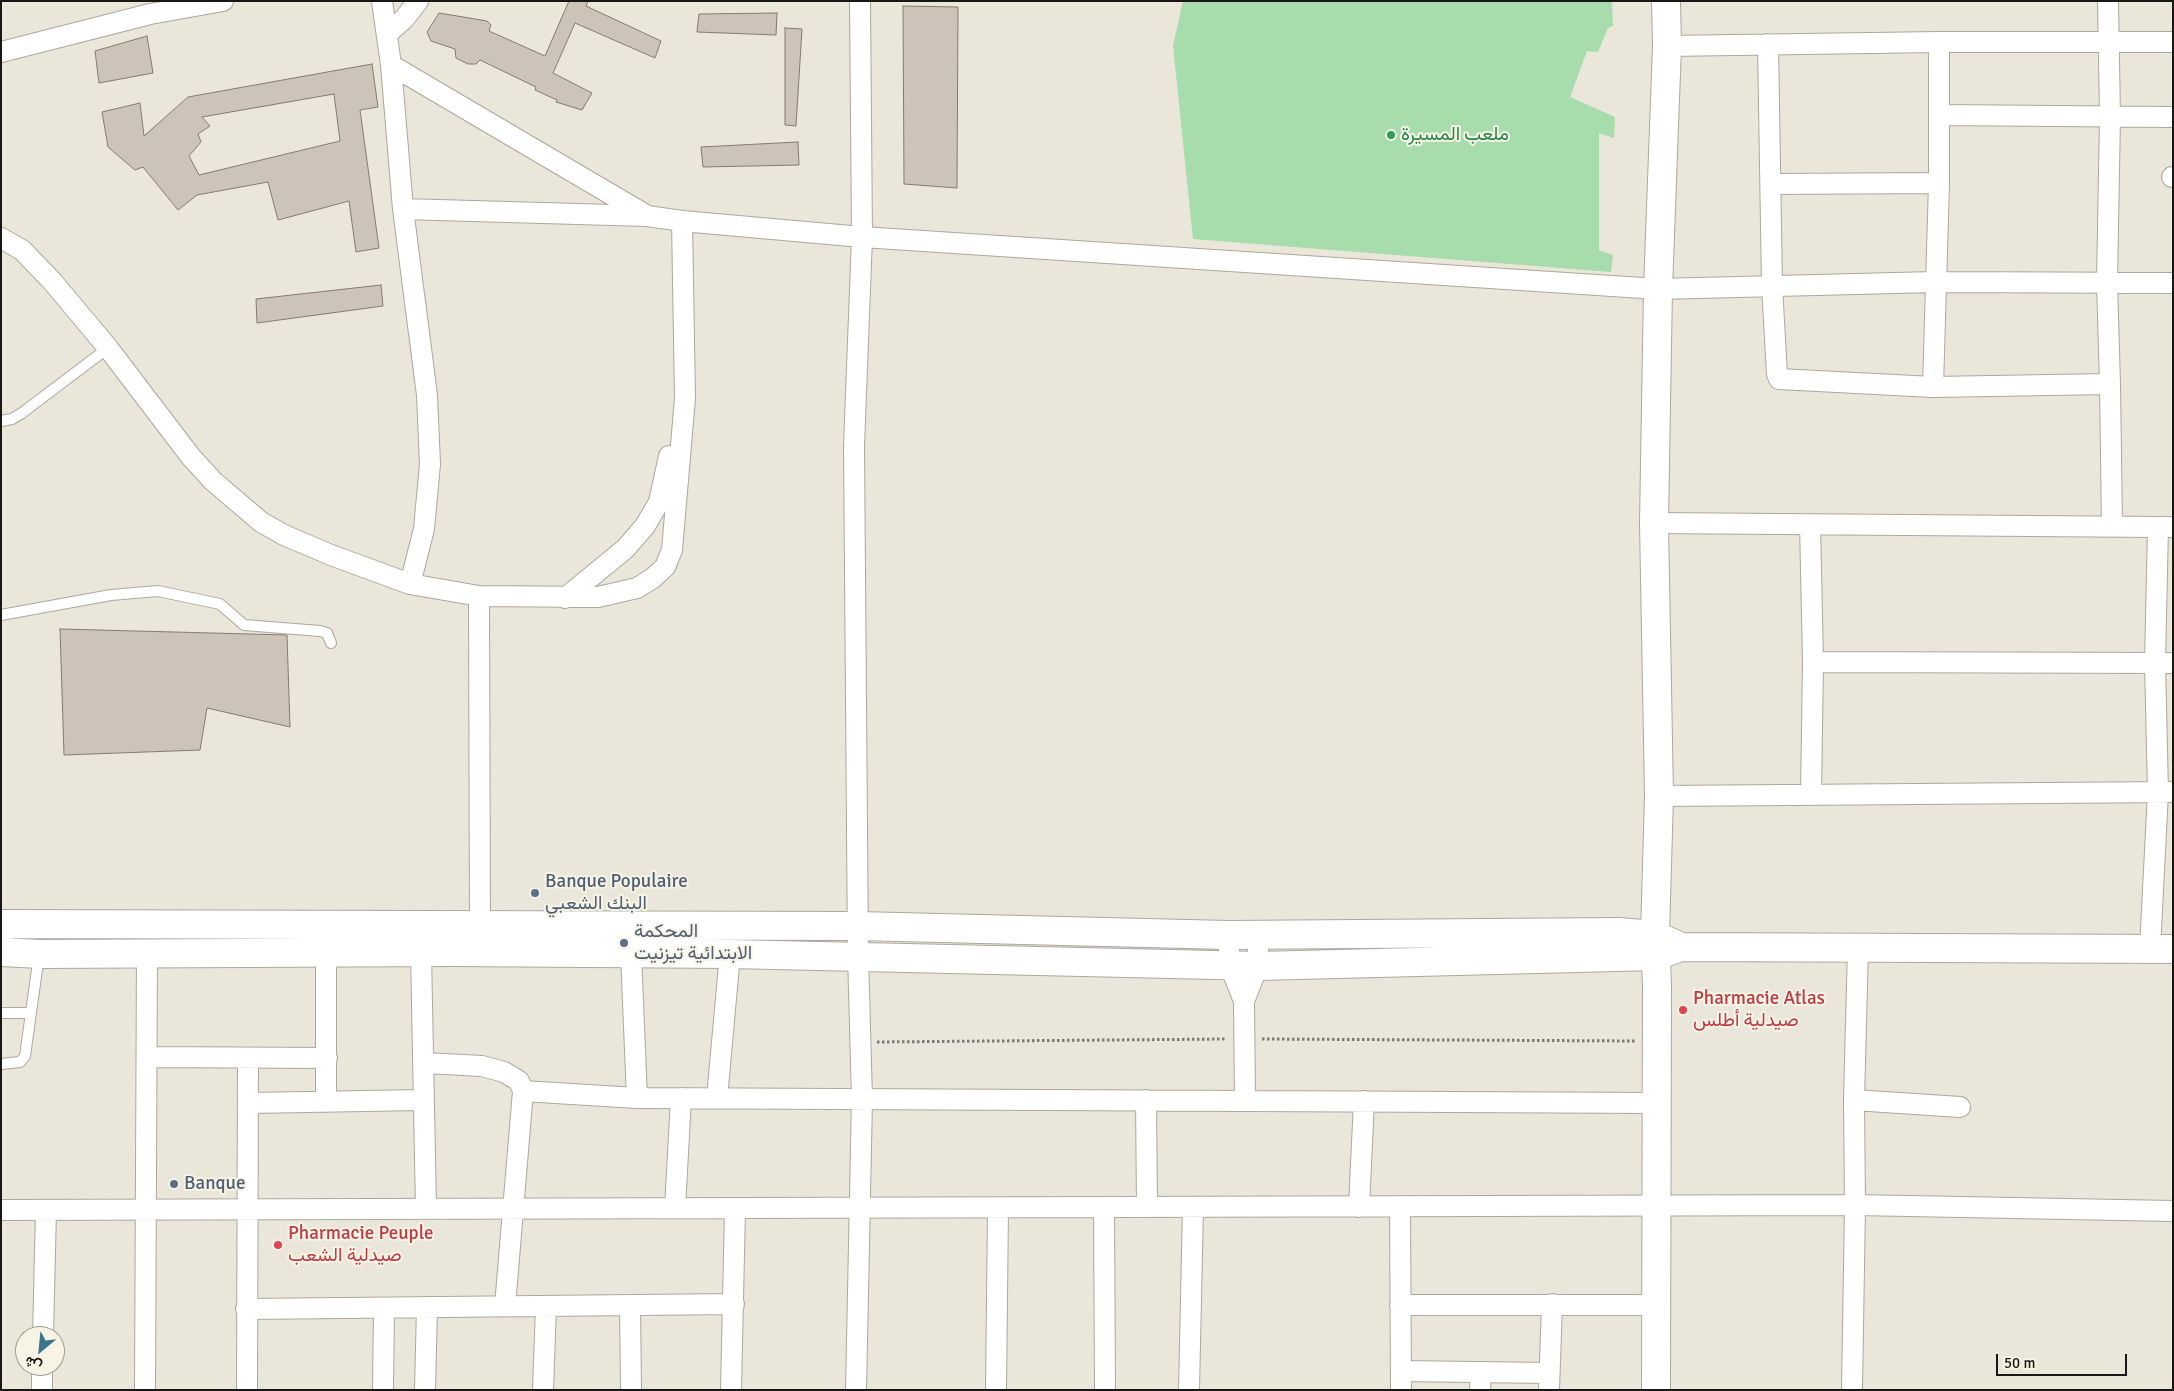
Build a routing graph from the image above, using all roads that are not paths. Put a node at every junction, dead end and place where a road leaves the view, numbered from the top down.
1 (223, 1) edge
2 (382, 1) edge
3 (418, 1) edge
4 (860, 1) edge
5 (1666, 1) edge
6 (2108, 1) edge
7 (149, 8) edge
8 (387, 34) junction
9 (2110, 41) junction
10 (1939, 42) junction
11 (2173, 42) edge
12 (1768, 44) junction
13 (1667, 46) junction
14 (1, 52) edge
15 (391, 65) junction
16 (1939, 115) junction
17 (2110, 116) junction
18 (2173, 117) edge
19 (1939, 183) junction
20 (1772, 184) junction
21 (403, 209) junction
22 (647, 216) junction
23 (682, 222) junction
24 (862, 237) junction
25 (1, 238) edge
26 (1935, 282) junction
27 (2107, 282) junction
28 (2173, 283) edge
29 (1772, 286) junction
30 (1658, 289) junction
31 (108, 348) junction
32 (2110, 384) junction
33 (1934, 387) junction
34 (1, 421) edge
35 (668, 505) junction
36 (1654, 523) junction
37 (1810, 524) junction
38 (2112, 526) junction
39 (2166, 527) edge
40 (410, 584) junction
41 (479, 596) junction
42 (565, 598) junction
43 (1, 615) edge
44 (331, 643) dead end
45 (1813, 662) junction
46 (2164, 663) edge
47 (2165, 792) edge
48 (1811, 795) junction
49 (1659, 796) junction
50 (1, 924) edge
51 (109, 924) junction
52 (198, 925) junction
53 (480, 925) junction
54 (858, 926) junction
55 (1258, 934) junction
56 (1228, 935) junction
57 (1656, 946) junction
58 (1858, 948) junction
59 (2161, 949) edge
60 (1, 952) edge
61 (110, 952) junction
62 (147, 952) junction
63 (199, 952) junction
64 (421, 952) junction
65 (481, 952) junction
66 (326, 953) junction
67 (40, 954) junction
68 (631, 954) junction
69 (730, 954) junction
70 (858, 955) junction
71 (1230, 966) junction
72 (1258, 966) junction
73 (1244, 1001) junction
74 (1, 1013) edge
75 (31, 1013) junction
76 (147, 1057) junction
77 (248, 1058) junction
78 (327, 1058) junction
79 (425, 1063) junction
80 (1, 1064) edge
81 (522, 1091) junction
82 (637, 1098) junction
83 (681, 1098) junction
84 (717, 1098) junction
85 (862, 1099) junction
86 (423, 1100) junction
87 (1146, 1100) junction
88 (1854, 1100) junction
89 (1245, 1101) junction
90 (1364, 1101) junction
91 (326, 1102) junction
92 (249, 1103) junction
93 (1656, 1103) junction
94 (1960, 1107) dead end
95 (1855, 1205) junction
96 (1657, 1206) junction
97 (1147, 1207) junction
98 (1193, 1207) junction
99 (1359, 1207) junction
100 (1400, 1207) junction
101 (675, 1208) junction
102 (735, 1208) junction
103 (859, 1208) junction
104 (998, 1208) junction
105 (1104, 1208) junction
106 (426, 1209) junction
107 (512, 1209) junction
108 (1, 1210) edge
109 (46, 1210) junction
110 (146, 1210) junction
111 (247, 1210) junction
112 (2173, 1211) edge
113 (734, 1304) junction
114 (1552, 1304) junction
115 (1400, 1305) junction
116 (1657, 1305) junction
117 (505, 1306) junction
118 (546, 1306) junction
119 (630, 1306) junction
120 (427, 1307) junction
121 (384, 1308) junction
122 (246, 1309) junction
123 (43, 1326) edge
124 (42, 1376) edge
125 (1401, 1380) edge
126 (1480, 1381) edge
127 (1549, 1381) edge
128 (42, 1390) edge
129 (144, 1390) edge
130 (247, 1390) edge
131 (383, 1390) edge
132 (425, 1390) edge
133 (543, 1390) edge
134 (631, 1390) edge
135 (731, 1390) edge
136 (856, 1390) edge
137 (996, 1390) edge
138 (1105, 1390) edge
139 (1189, 1390) edge
140 (1656, 1390) edge
141 (1852, 1390) edge

1 - 7 street
2 - 8 street
3 - 8 street
4 - 24 street
5 - 13 main road
6 - 9 street
7 - 14 street
8 - 15 street
9 - 10 street
9 - 11 street
9 - 17 street
10 - 12 street
10 - 16 street
12 - 13 street
12 - 20 street
13 - 30 main road
15 - 21 street
15 - 22 street
16 - 17 street
16 - 19 street
17 - 18 street
17 - 27 street
19 - 20 street
19 - 26 street
20 - 29 street
21 - 22 street
21 - 40 street
22 - 23 street
23 - 24 street
23 - 35 street
24 - 30 street
24 - 54 street
25 - 31 street
26 - 27 street
26 - 29 street
26 - 33 street
27 - 28 street
27 - 32 street
29 - 30 street
29 - 33 street
30 - 36 main road
31 - 34 lane
31 - 40 street
32 - 33 street
32 - 38 street
35 - 42 street
35 - 42 street
36 - 37 street
36 - 49 main road
37 - 38 street
37 - 45 street
38 - 39 street
39 - 46 street
40 - 41 street
41 - 42 street
41 - 53 street
43 - 44 lane
45 - 46 street
45 - 48 street
46 - 47 street
47 - 48 street
47 - 59 street
48 - 49 street
49 - 57 main road
50 - 51 main road
51 - 52 main road
51 - 61 main road
52 - 53 main road
52 - 63 main road
53 - 54 main road
53 - 65 street
54 - 56 main road
54 - 70 street
55 - 56 main road
55 - 57 main road
55 - 72 street
56 - 71 street
57 - 58 main road
57 - 72 main road
57 - 93 main road
58 - 59 main road
58 - 88 street
60 - 67 main road
61 - 62 main road
61 - 67 main road
62 - 63 main road
62 - 76 street
63 - 66 main road
64 - 65 main road
64 - 66 main road
64 - 79 street
65 - 68 main road
66 - 78 street
67 - 75 lane
68 - 69 main road
68 - 82 street
69 - 70 main road
69 - 84 street
70 - 71 main road
70 - 85 street
71 - 72 main road
71 - 73 street
72 - 73 street
73 - 89 street
74 - 75 lane
75 - 80 lane
76 - 77 street
76 - 110 street
77 - 78 street
77 - 92 street
78 - 91 street
79 - 81 street
79 - 86 street
81 - 82 street
81 - 107 street
82 - 83 street
83 - 84 street
83 - 101 street
84 - 85 street
85 - 87 street
85 - 103 street
86 - 91 street
86 - 106 street
87 - 89 street
87 - 97 street
88 - 94 street
88 - 95 street
89 - 90 street
90 - 93 street
90 - 99 street
91 - 92 street
92 - 111 street
93 - 96 main road
95 - 96 street
95 - 112 street
95 - 141 street
96 - 100 street
96 - 116 main road
97 - 98 street
97 - 105 street
98 - 99 street
98 - 139 street
99 - 100 street
100 - 115 street
101 - 102 street
101 - 107 street
102 - 103 street
102 - 113 street
103 - 104 street
103 - 136 street
104 - 105 street
104 - 137 street
105 - 138 street
106 - 107 street
106 - 111 street
107 - 117 street
108 - 109 street
109 - 110 street
109 - 123 street
110 - 111 street
110 - 129 street
111 - 122 street
113 - 119 street
113 - 135 street
114 - 115 street
114 - 116 street
114 - 127 street
115 - 125 street
116 - 140 main road
117 - 118 street
117 - 120 street
118 - 119 street
118 - 133 street
119 - 134 street
120 - 121 street
120 - 132 street
121 - 122 street
121 - 131 street
122 - 130 street
124 - 128 street
125 - 126 street
126 - 127 street

